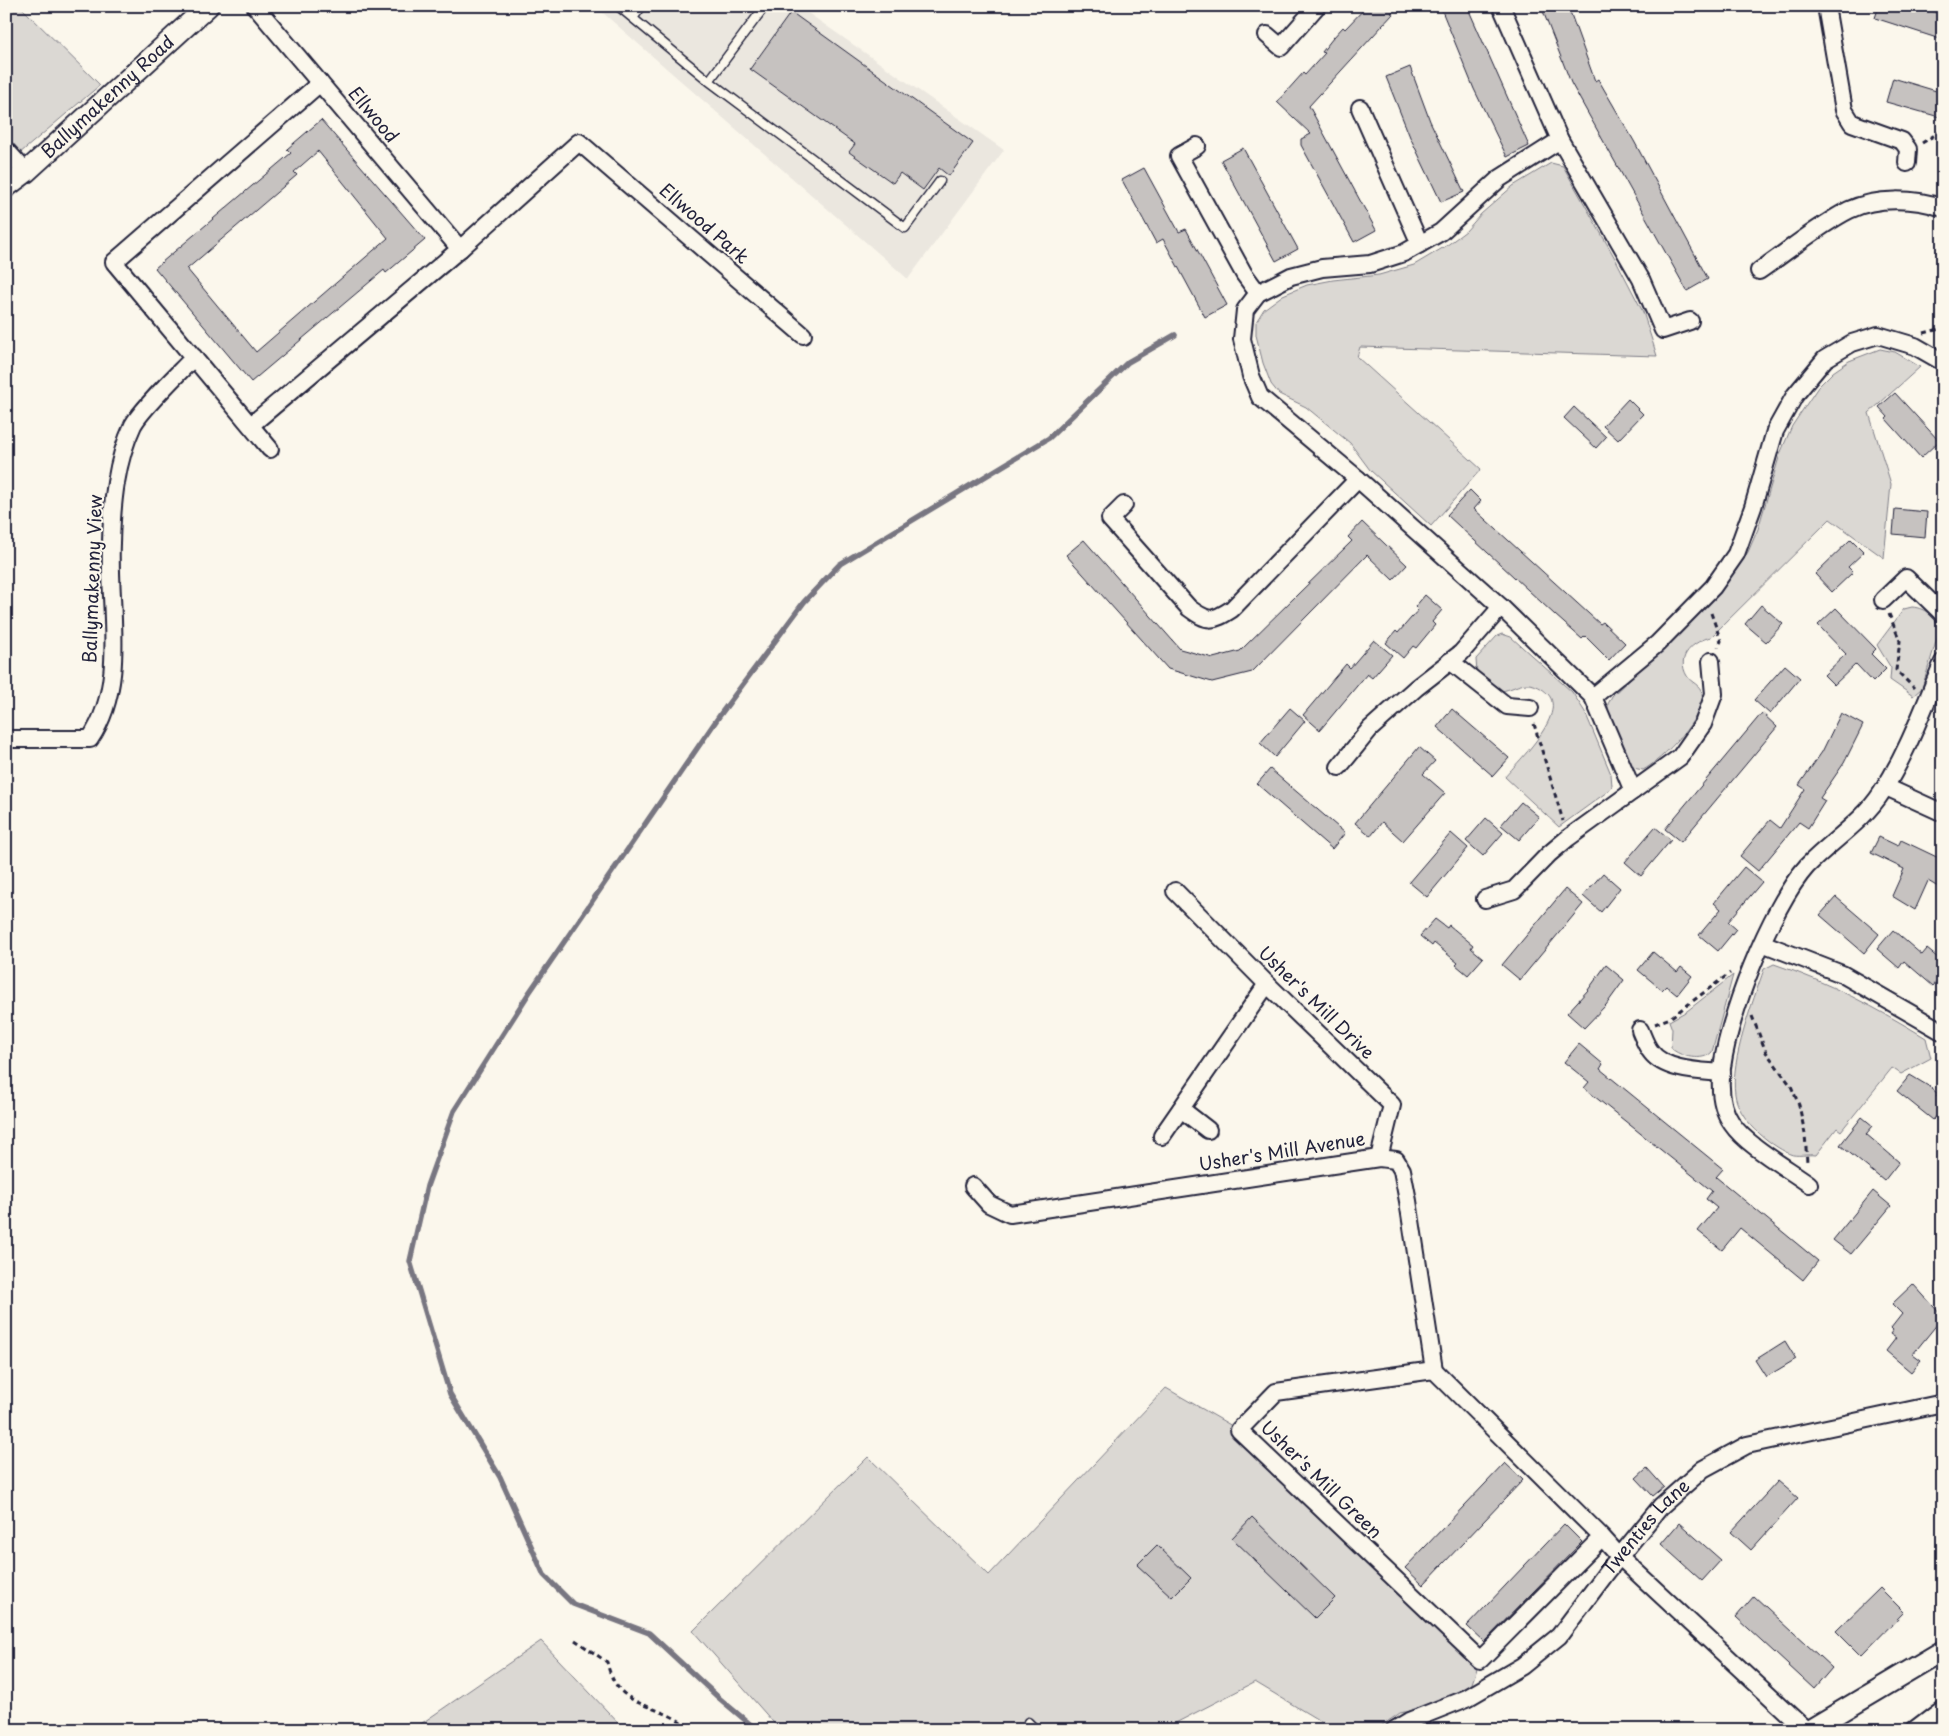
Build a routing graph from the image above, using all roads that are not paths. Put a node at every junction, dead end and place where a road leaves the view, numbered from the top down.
1 (208, 6) edge
2 (255, 6) edge
3 (618, 6) edge
4 (642, 6) edge
5 (765, 6) edge
6 (1317, 6) edge
7 (1501, 6) edge
8 (1826, 6) edge
9 (633, 18) junction
10 (1267, 35) dead end
11 (709, 81) junction
12 (320, 83) junction
13 (1360, 108) dead end
14 (1560, 140) junction
15 (1197, 146) dead end
16 (6, 150) edge
17 (1908, 156) road end
18 (26, 172) junction
19 (940, 180) dead end
20 (6, 187) edge
21 (1943, 208) edge
22 (1420, 244) junction
23 (460, 249) junction
24 (1759, 271) dead end
25 (1258, 293) junction
26 (1690, 321) dead end
27 (803, 335) dead end
28 (194, 357) junction
29 (1943, 362) edge
30 (251, 425) junction
31 (270, 449) dead end
32 (1358, 479) junction
33 (1124, 505) dead end
34 (1883, 600) road end
35 (1501, 607) junction
36 (1943, 614) edge
37 (1450, 661) junction
38 (1711, 661) road end
39 (1943, 662) edge
40 (1593, 697) junction
41 (1530, 708) road end
42 (6, 740) edge
43 (1339, 767) dead end
44 (1886, 787) junction
45 (1633, 791) junction
46 (1943, 813) edge
47 (1175, 891) dead end
48 (1485, 899) dead end
49 (1762, 943) junction
50 (1267, 984) junction
51 (1640, 1030) road end
52 (1943, 1032) edge
53 (1722, 1073) junction
54 (1181, 1108) junction
55 (1208, 1130) dead end
56 (1162, 1136) dead end
57 (1379, 1158) junction
58 (1809, 1184) road end
59 (973, 1186) dead end
60 (1434, 1370) junction
61 (1943, 1404) edge
62 (1602, 1537) junction
63 (1619, 1556) junction
64 (1943, 1651) edge
65 (1943, 1708) edge
66 (1028, 1722) dead end
67 (1036, 1730) edge
68 (1394, 1730) edge
69 (1806, 1730) edge
70 (1810, 1730) edge
71 (1914, 1730) edge

1 - 18 street, Ballymakenny Road
2 - 12 street, Ellwood
3 - 9 lane
4 - 9 lane
5 - 11 lane
6 - 10 street
7 - 14 street
8 - 17 street
9 - 11 lane
11 - 19 lane
12 - 23 street, Ellwood
12 - 28 street
13 - 22 street
14 - 22 street
14 - 26 street
15 - 25 street
16 - 18 street
18 - 20 street, Ballymakenny Road
21 - 24 street
22 - 25 street
23 - 27 street, Ellwood Park
23 - 30 street
25 - 32 street
28 - 30 street
28 - 42 street, Ballymakenny View
29 - 40 street
30 - 31 street
32 - 33 street
32 - 35 street
34 - 36 street
35 - 37 street
35 - 40 street
37 - 41 street
37 - 43 street
38 - 45 street
39 - 44 street
40 - 45 street
44 - 46 street
44 - 49 street
45 - 48 street
47 - 50 street, Usher's Mill Drive
49 - 52 street
49 - 53 street
50 - 54 street
50 - 57 street, Usher's Mill Drive
51 - 53 street
53 - 58 street
54 - 55 street
54 - 56 street
57 - 59 street, Usher's Mill Avenue
57 - 60 street, Usher's Mill Avenue
60 - 62 street
60 - 62 street, Usher's Mill Green
61 - 63 street, Twenties Lane
62 - 63 street
63 - 68 street, Twenties Lane
63 - 69 street
64 - 70 street
65 - 71 street
66 - 67 lane

